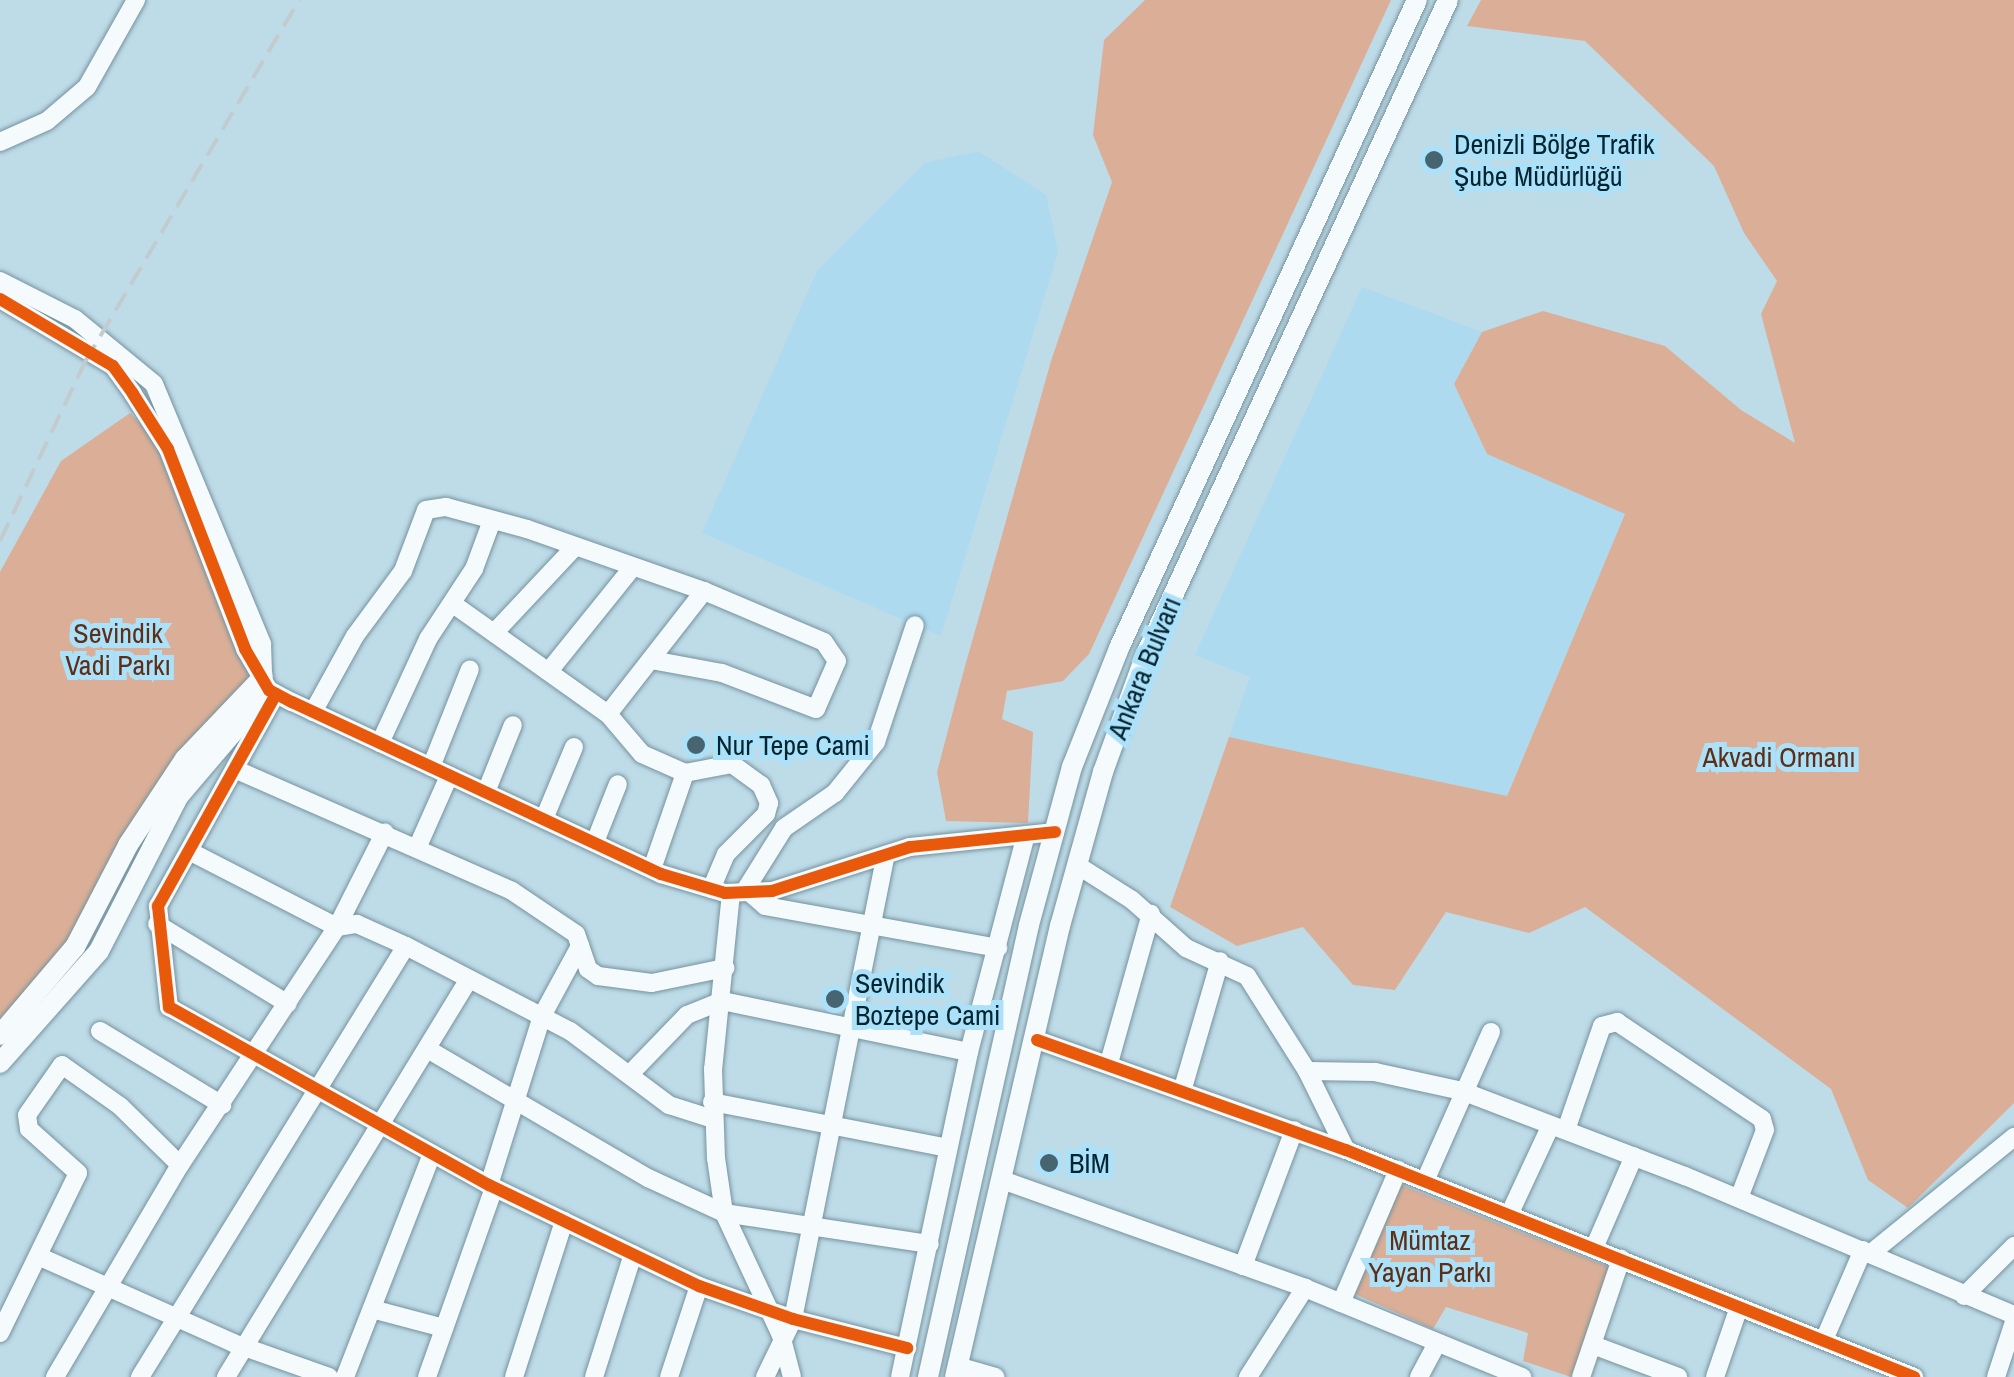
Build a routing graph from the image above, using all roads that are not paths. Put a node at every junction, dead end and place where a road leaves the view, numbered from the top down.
1 (136, 0) edge
2 (1416, 0) edge
3 (1448, 0) edge
4 (1457, 0) edge
5 (1422, 57) junction
6 (0, 142) edge
7 (0, 282) edge
8 (0, 299) edge
9 (491, 523) junction
10 (572, 550) junction
11 (633, 568) junction
12 (704, 591) junction
13 (453, 604) junction
14 (915, 625) dead end
15 (494, 633) junction
16 (652, 660) junction
17 (470, 669) dead end
18 (549, 671) junction
19 (270, 687) junction
20 (313, 712) junction
21 (608, 714) junction
22 (513, 725) dead end
23 (380, 744) junction
24 (574, 747) dead end
25 (431, 767) junction
26 (239, 771) junction
27 (685, 773) junction
28 (450, 776) junction
29 (618, 784) dead end
30 (486, 792) junction
31 (544, 819) junction
32 (385, 832) junction
33 (1055, 832) junction
34 (1026, 834) junction
35 (595, 842) junction
36 (418, 846) junction
37 (191, 852) junction
38 (886, 856) junction
39 (1077, 866) junction
40 (652, 869) junction
41 (712, 889) junction
42 (741, 893) junction
43 (1151, 914) junction
44 (874, 923) junction
45 (157, 924) junction
46 (337, 927) junction
47 (406, 946) junction
48 (580, 946) junction
49 (998, 948) junction
50 (1220, 961) junction
51 (725, 968) junction
52 (468, 981) junction
53 (722, 1001) junction
54 (288, 1004) junction
55 (542, 1016) junction
56 (850, 1029) junction
57 (100, 1031) dead end
58 (1491, 1032) dead end
59 (0, 1035) edge
60 (1037, 1040) junction
61 (429, 1050) junction
62 (970, 1052) junction
63 (257, 1053) junction
64 (0, 1063) edge
65 (1109, 1063) junction
66 (1308, 1071) junction
67 (630, 1074) junction
68 (318, 1086) junction
69 (1182, 1088) junction
70 (1462, 1092) junction
71 (520, 1101) junction
72 (222, 1105) junction
73 (712, 1111) junction
74 (382, 1127) junction
75 (1559, 1127) junction
76 (836, 1128) junction
77 (1294, 1130) junction
78 (2014, 1137) edge
79 (948, 1148) junction
80 (1346, 1150) junction
81 (432, 1154) junction
82 (1634, 1156) junction
83 (180, 1166) junction
84 (1398, 1170) junction
85 (1005, 1181) junction
86 (1425, 1181) junction
87 (491, 1186) junction
88 (1739, 1198) junction
89 (724, 1213) junction
90 (1509, 1214) junction
91 (564, 1221) junction
92 (815, 1222) junction
93 (930, 1244) junction
94 (2014, 1246) edge
95 (1594, 1248) junction
96 (1867, 1252) junction
97 (633, 1254) junction
98 (38, 1256) junction
99 (1622, 1259) junction
100 (1242, 1266) junction
101 (699, 1286) junction
102 (107, 1288) junction
103 (1305, 1288) junction
104 (1964, 1296) junction
105 (1341, 1303) junction
106 (1739, 1307) junction
107 (763, 1308) junction
108 (372, 1309) junction
109 (173, 1318) junction
110 (793, 1319) junction
111 (2014, 1319) edge
112 (444, 1328) junction
113 (0, 1334) edge
114 (1824, 1340) junction
115 (782, 1341) junction
116 (1436, 1344) junction
117 (1592, 1345) junction
118 (244, 1347) junction
119 (907, 1348) junction
120 (1867, 1368) edge
121 (2004, 1370) edge
122 (956, 1372) edge
123 (1254, 1375) edge
124 (1520, 1376) edge
125 (55, 1377) edge
126 (140, 1377) edge
127 (226, 1377) edge
128 (329, 1377) edge
129 (345, 1377) edge
130 (427, 1377) edge
131 (514, 1377) edge
132 (594, 1377) edge
133 (670, 1377) edge
134 (765, 1377) edge
135 (792, 1377) edge
136 (900, 1377) edge
137 (928, 1377) edge
138 (995, 1377) edge
139 (1419, 1377) edge
140 (1581, 1377) edge
141 (1678, 1377) edge
142 (1716, 1377) edge
143 (1914, 1377) edge

1 - 6 street
2 - 33 main road, Ankara Bulvarı
3 - 5 main road, Ankara Bulvarı
4 - 5 main road
5 - 39 main road, Ankara Bulvarı
7 - 19 street
8 - 19 street
9 - 10 street
9 - 13 street
9 - 20 street
10 - 11 street
10 - 15 street
11 - 12 street
11 - 18 street
12 - 16 street
12 - 16 street
13 - 15 street
13 - 23 street
14 - 42 street
15 - 18 street
16 - 21 street
17 - 25 street
18 - 21 street
19 - 20 street
19 - 26 street
19 - 59 main road
19 - 64 main road
20 - 23 street
21 - 27 street
22 - 30 street
23 - 25 street
24 - 31 street
25 - 28 street
26 - 32 street
26 - 37 street
27 - 40 street
27 - 41 street
28 - 30 street
28 - 36 street
29 - 35 street
30 - 31 street
31 - 35 street
32 - 36 street
32 - 46 street
33 - 34 street
33 - 137 main road, Ankara Bulvarı
34 - 38 street
34 - 49 street
35 - 40 street
36 - 48 street
37 - 45 street
37 - 46 street
38 - 42 street
38 - 44 street
39 - 43 street
39 - 60 main road, Ankara Bulvarı
40 - 41 street
41 - 42 street
42 - 44 street
42 - 51 street
43 - 50 street
43 - 65 street
44 - 49 street
44 - 56 street
45 - 54 street
45 - 63 street
46 - 47 street
46 - 54 street
47 - 52 street
47 - 68 street
48 - 51 street
48 - 55 street
49 - 62 street
50 - 66 street
50 - 69 street
51 - 53 street
52 - 55 street
52 - 61 street
53 - 56 street
53 - 67 street
53 - 73 street
54 - 63 street
55 - 67 street
55 - 71 street
56 - 62 street
56 - 76 street
57 - 72 street
58 - 70 street
60 - 65 street
60 - 85 main road, Ankara Bulvarı
61 - 71 street
61 - 74 street
62 - 79 street
63 - 68 street
63 - 72 street
65 - 69 street
66 - 70 street
66 - 80 street
67 - 73 street
68 - 74 street
68 - 109 street
69 - 77 street
70 - 75 street
70 - 86 street
71 - 87 street
71 - 89 street
72 - 83 street
73 - 76 street
73 - 89 street
74 - 81 street
74 - 118 street
75 - 82 street
75 - 88 street
75 - 90 street
76 - 79 street
76 - 92 street
77 - 80 street
77 - 100 street
78 - 96 street
79 - 93 street
80 - 84 street
81 - 87 street
81 - 108 street
82 - 88 street
82 - 95 street
83 - 98 street
83 - 102 street
84 - 86 street
84 - 105 street
85 - 100 street
85 - 122 main road, Ankara Bulvarı
86 - 90 street
87 - 91 street
87 - 112 street
88 - 96 street
89 - 92 street
89 - 107 street
90 - 95 street
91 - 97 street
91 - 131 street
92 - 93 street
92 - 110 street
93 - 119 street
94 - 104 street
95 - 99 street
96 - 104 street
96 - 114 street
97 - 101 street
97 - 132 street
98 - 102 street
98 - 113 street
99 - 106 street
99 - 117 street
100 - 103 street
101 - 107 street
101 - 133 street
102 - 109 street
102 - 125 street
103 - 105 street
103 - 123 street
104 - 111 street
105 - 116 street
106 - 114 street
106 - 142 street
107 - 110 street
107 - 115 street
108 - 112 street
108 - 129 street
109 - 118 street
109 - 126 street
110 - 115 street
110 - 119 street
111 - 121 street
112 - 130 street
114 - 120 street
115 - 134 street
115 - 135 street
116 - 124 street
116 - 139 street
117 - 140 street
117 - 141 street
118 - 127 street
118 - 128 street
119 - 136 street
120 - 143 street
122 - 138 street

